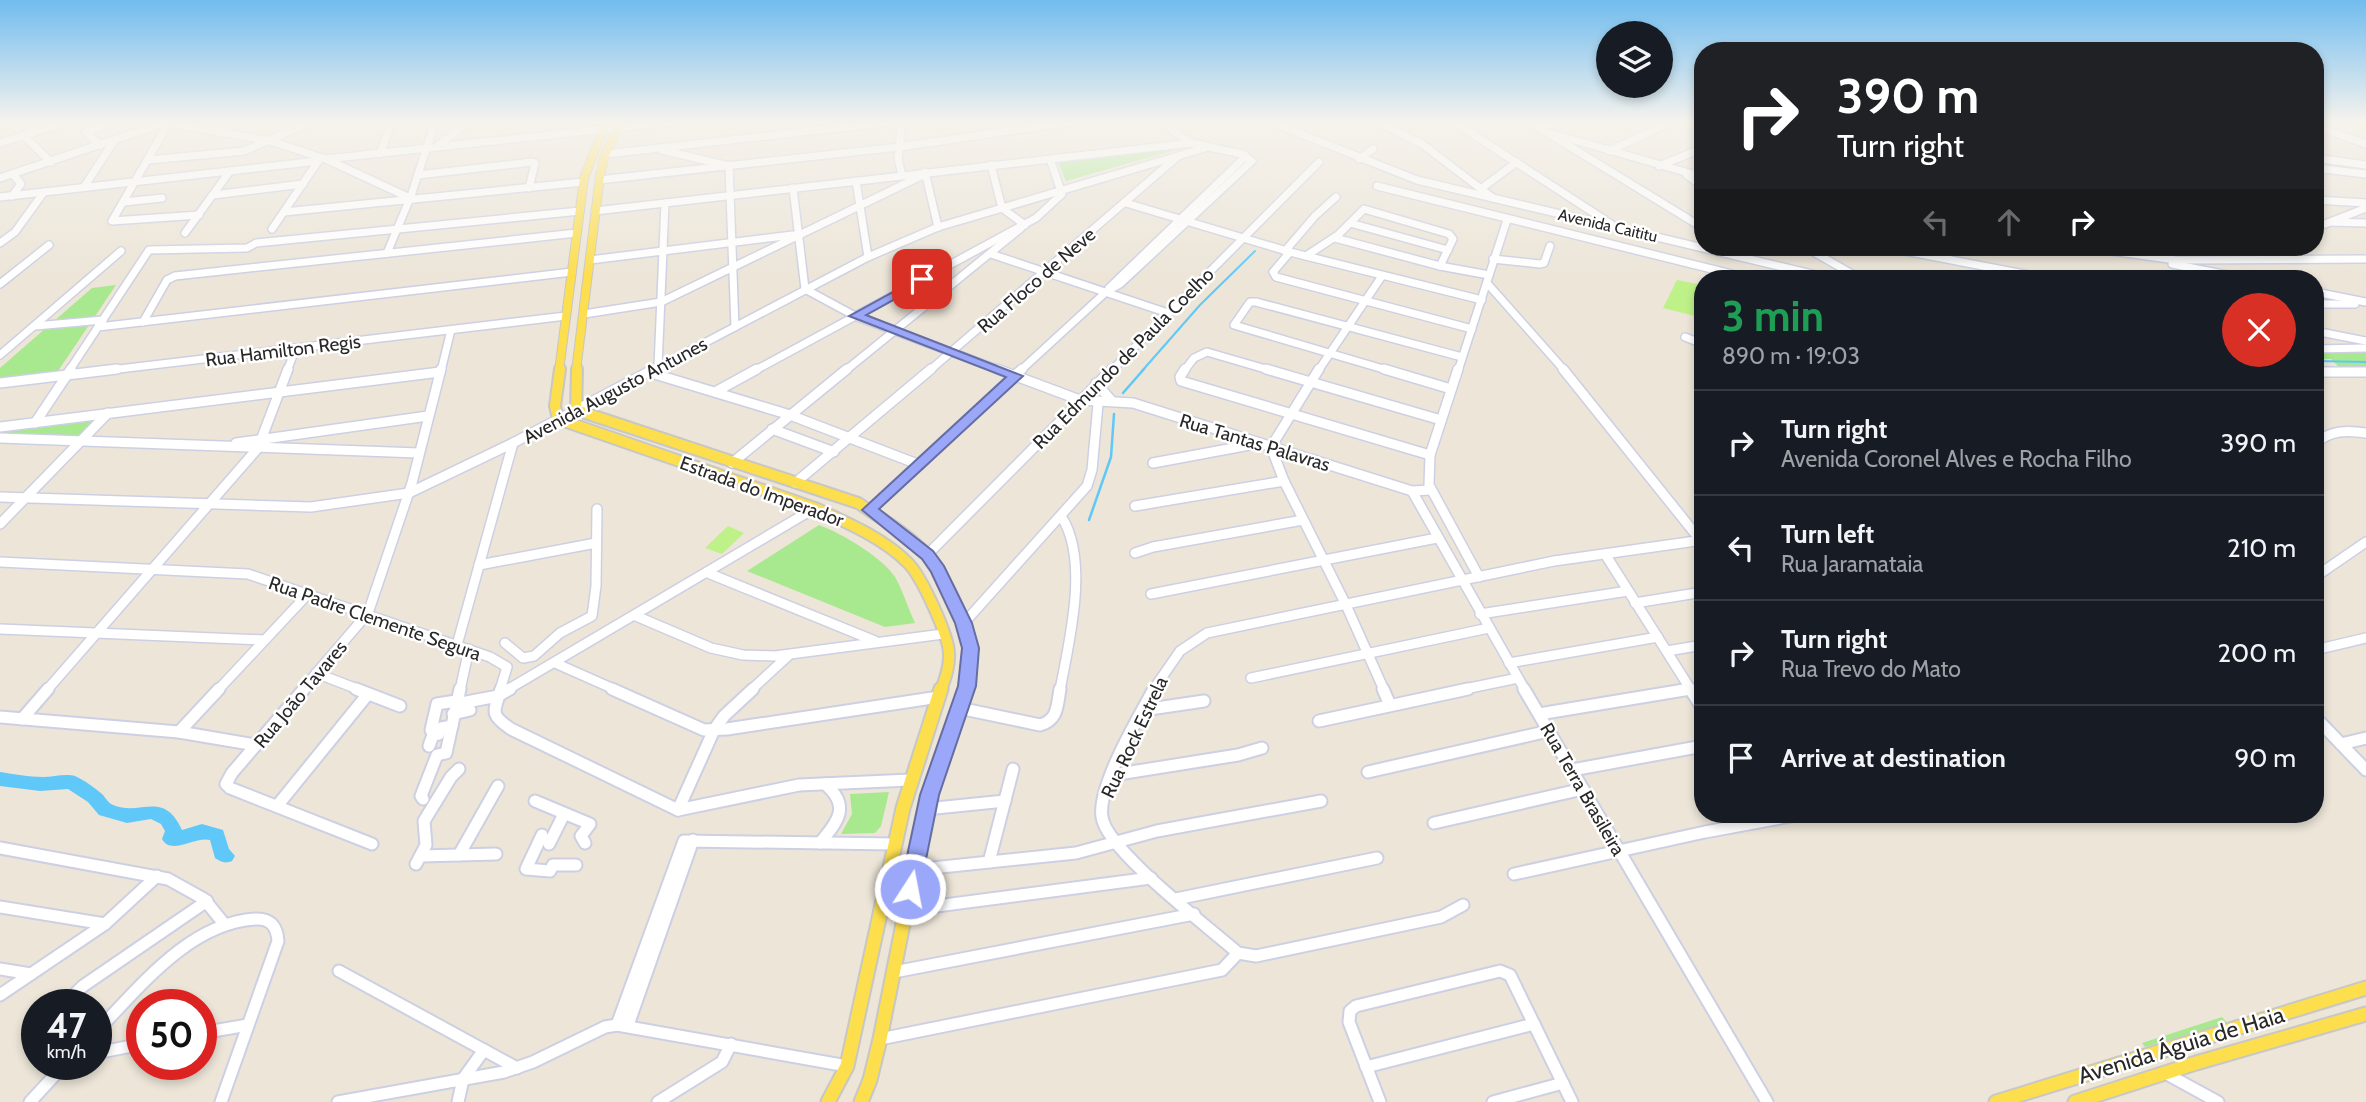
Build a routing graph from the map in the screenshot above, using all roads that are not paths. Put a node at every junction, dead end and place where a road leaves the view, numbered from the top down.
1 (93, 173) edge
2 (141, 173) edge
3 (205, 173) edge
4 (228, 173) edge
5 (311, 173) edge
6 (352, 173) edge
7 (432, 173) edge
8 (532, 173) edge
9 (585, 173) edge
10 (601, 173) edge
11 (662, 173) edge
12 (729, 173) edge
13 (920, 173) edge
14 (925, 173) joint
15 (993, 173) edge
16 (1056, 173) edge
17 (1119, 173) edge
18 (1159, 173) edge
19 (1233, 173) edge
20 (1235, 173) edge
21 (1308, 173) edge
22 (1399, 173) edge
23 (1460, 173) edge
24 (1503, 173) edge
25 (1534, 173) edge
26 (1614, 173) edge
27 (1686, 174) joint
28 (5, 175) edge
29 (188, 175) joint
30 (418, 175) joint
31 (902, 175) joint
32 (1694, 175) edge
33 (599, 180) junction
34 (1694, 180) edge
35 (137, 181) junction
36 (856, 181) junction
37 (584, 182) junction
38 (303, 184) junction
39 (1377, 186) dead end
40 (84, 187) junction
41 (529, 188) junction
42 (793, 188) junction
43 (1483, 189) junction
44 (1062, 190) junction
45 (44, 192) junction
46 (1477, 194) junction
47 (213, 195) junction
48 (728, 195) junction
49 (12, 196) junction
50 (0, 197) edge
51 (1336, 197) dead end
52 (162, 198) dead end
53 (1495, 199) junction
54 (410, 200) junction
55 (2324, 200) edge
56 (2341, 201) junction
57 (124, 202) junction
58 (2366, 202) edge
59 (665, 203) junction
60 (1126, 203) junction
61 (861, 205) junction
62 (1002, 208) junction
63 (2366, 208) edge
64 (580, 211) junction
65 (595, 211) junction
66 (2357, 211) junction
67 (284, 212) junction
68 (198, 215) junction
69 (1180, 220) junction
70 (1507, 220) junction
71 (1189, 222) junction
72 (1694, 222) edge
73 (2328, 222) junction
74 (1350, 223) junction
75 (2366, 223) edge
76 (2324, 224) edge
77 (1025, 225) junction
78 (1614, 226) junction
79 (938, 227) junction
80 (272, 229) dead end
81 (397, 229) junction
82 (185, 233) dead end
83 (577, 233) junction
84 (797, 235) junction
85 (1335, 238) junction
86 (1243, 239) junction
87 (731, 242) junction
88 (1694, 242) edge
89 (0, 243) edge
90 (49, 245) dead end
91 (1550, 246) dead end
92 (1448, 250) junction
93 (121, 251) dead end
94 (662, 251) junction
95 (1287, 251) junction
96 (387, 253) junction
97 (990, 254) junction
98 (1306, 256) junction
99 (1744, 256) edge
100 (1820, 256) edge
101 (1932, 256) edge
102 (1947, 256) edge
103 (2143, 256) joint
104 (2322, 256) junction
105 (868, 257) junction
106 (2366, 257) edge
107 (2262, 258) joint
108 (2290, 258) junction
109 (1493, 259) junction
110 (2330, 259) junction
111 (590, 260) junction
112 (1954, 260) junction
113 (1440, 266) junction
114 (2366, 266) edge
115 (733, 267) junction
116 (1715, 270) edge
117 (1797, 270) edge
118 (1844, 270) edge
119 (2005, 270) edge
120 (2207, 270) edge
121 (572, 272) junction
122 (1044, 273) junction
123 (1382, 275) junction
124 (1488, 279) junction
125 (0, 284) edge
126 (805, 289) junction
127 (1106, 292) junction
128 (2324, 294) edge
129 (1366, 300) junction
130 (1482, 300) junction
131 (661, 302) junction
132 (2366, 303) edge
133 (2324, 304) edge
134 (1168, 313) junction
135 (584, 314) junction
136 (566, 316) junction
137 (855, 316) junction
138 (143, 322) junction
139 (101, 324) junction
140 (34, 326) junction
141 (735, 327) junction
142 (1348, 327) junction
143 (1472, 329) junction
144 (451, 330) junction
145 (895, 331) junction
146 (2324, 333) edge
147 (1685, 337) dead end
148 (1694, 340) edge
149 (2366, 341) edge
150 (296, 348) junction
151 (2324, 348) edge
152 (2366, 348) edge
153 (952, 352) junction
154 (1205, 352) joint
155 (1329, 354) junction
156 (0, 355) edge
157 (1462, 357) junction
158 (658, 367) junction
159 (440, 372) junction
160 (648, 372) junction
161 (2324, 372) edge
162 (2366, 372) edge
163 (66, 376) junction
164 (1016, 376) junction
165 (1181, 381) joint
166 (0, 383) edge
167 (1096, 383) junction
168 (1310, 383) junction
169 (1451, 389) junction
170 (281, 391) junction
171 (715, 392) junction
172 (1080, 400) junction
173 (1111, 401) junction
174 (1098, 404) junction
175 (576, 410) junction
176 (108, 413) junction
177 (1290, 413) junction
178 (790, 415) junction
179 (428, 416) junction
180 (558, 419) junction
181 (1441, 420) junction
182 (35, 423) junction
183 (0, 428) edge
184 (772, 429) junction
185 (2365, 434) edge
186 (652, 436) junction
187 (2324, 437) edge
188 (0, 438) edge
189 (851, 438) junction
190 (81, 441) junction
191 (513, 443) junction
192 (1257, 443) junction
193 (260, 444) junction
194 (1271, 447) junction
195 (648, 451) junction
196 (834, 452) junction
197 (419, 453) junction
198 (1430, 455) junction
199 (732, 463) junction
200 (1153, 463) dead end
201 (920, 465) junction
202 (1284, 481) junction
203 (795, 483) junction
204 (1431, 490) junction
205 (1412, 491) junction
206 (409, 493) junction
207 (0, 498) edge
208 (25, 499) junction
209 (210, 506) junction
210 (1135, 506) dead end
211 (815, 508) junction
212 (597, 509) dead end
213 (869, 510) junction
214 (1062, 516) junction
215 (1303, 520) junction
216 (0, 524) edge
217 (1694, 531) edge
218 (1437, 538) junction
219 (1694, 542) edge
220 (2366, 542) edge
221 (596, 543) junction
222 (1135, 553) dead end
223 (1605, 554) junction
224 (928, 555) junction
225 (1324, 561) junction
226 (0, 562) edge
227 (479, 565) junction
228 (154, 568) junction
229 (2324, 571) edge
230 (708, 573) junction
231 (1479, 577) junction
232 (1461, 581) junction
233 (1628, 591) junction
234 (1694, 593) edge
235 (1150, 594) dead end
236 (307, 595) junction
237 (1635, 603) junction
238 (1346, 605) junction
239 (368, 613) junction
240 (1480, 614) junction
241 (636, 616) junction
242 (964, 623) junction
243 (1489, 628) junction
244 (0, 629) edge
245 (97, 634) junction
246 (943, 634) junction
247 (1658, 637) junction
248 (2366, 638) edge
249 (264, 640) junction
250 (876, 642) junction
251 (505, 643) dead end
252 (457, 645) junction
253 (1694, 646) edge
254 (2324, 648) edge
255 (469, 649) junction
256 (1667, 651) junction
257 (1367, 653) junction
258 (789, 654) junction
259 (555, 663) junction
260 (1509, 663) junction
261 (316, 673) junction
262 (1251, 678) dead end
263 (1518, 678) junction
264 (1690, 688) junction
265 (368, 694) junction
266 (1694, 694) edge
267 (498, 696) junction
268 (939, 698) junction
269 (1204, 701) dead end
270 (1390, 705) junction
271 (400, 706) dead end
272 (455, 706) junction
273 (960, 708) junction
274 (470, 710) dead end
275 (1143, 710) junction
276 (1539, 714) junction
277 (0, 717) edge
278 (22, 719) junction
279 (1319, 721) dead end
280 (452, 726) junction
281 (2324, 726) edge
282 (431, 730) dead end
283 (713, 730) junction
284 (1549, 731) junction
285 (179, 732) junction
286 (2366, 738) edge
287 (2341, 744) junction
288 (256, 745) junction
289 (429, 746) dead end
290 (1262, 748) dead end
291 (1694, 748) edge
292 (919, 751) junction
293 (943, 754) junction
294 (459, 769) dead end
295 (1013, 769) dead end
296 (1572, 770) junction
297 (2366, 770) edge
298 (1368, 772) dead end
299 (1112, 775) junction
300 (910, 780) junction
301 (825, 784) junction
302 (498, 786) dead end
303 (1583, 789) junction
304 (423, 799) dead end
305 (535, 801) dead end
306 (1005, 801) junction
307 (1321, 801) dead end
308 (277, 806) junction
309 (926, 809) junction
310 (678, 810) junction
311 (565, 814) junction
312 (1434, 823) dead end
313 (1757, 823) edge
314 (585, 843) dead end
315 (820, 843) junction
316 (1115, 843) junction
317 (372, 844) dead end
318 (894, 844) junction
319 (0, 848) edge
320 (1619, 851) junction
321 (496, 854) dead end
322 (459, 855) junction
323 (1377, 858) dead end
324 (989, 862) junction
325 (576, 865) dead end
326 (913, 870) junction
327 (1514, 874) dead end
328 (157, 876) junction
329 (1151, 878) junction
330 (1176, 899) junction
331 (207, 901) junction
332 (1463, 905) dead end
333 (0, 907) edge
334 (906, 910) junction
335 (1194, 914) junction
336 (105, 924) junction
337 (225, 925) junction
338 (1238, 953) junction
339 (0, 969) edge
340 (339, 971) dead end
341 (894, 972) junction
342 (31, 974) junction
343 (2366, 988) edge
344 (79, 989) edge
345 (0, 995) edge
346 (2366, 1014) edge
347 (112, 1017) edge
348 (1534, 1024) junction
349 (248, 1025) junction
350 (622, 1025) junction
351 (217, 1030) edge
352 (880, 1039) junction
353 (2196, 1039) junction
354 (731, 1044) junction
355 (485, 1051) junction
356 (2203, 1061) junction
357 (847, 1066) junction
358 (1366, 1067) junction
359 (517, 1069) junction
360 (2165, 1073) junction
361 (463, 1079) junction
362 (50, 1080) edge
363 (1563, 1083) junction
364 (30, 1102) edge
365 (221, 1102) edge
366 (342, 1102) edge
367 (458, 1102) edge
368 (658, 1102) edge
369 (828, 1102) edge
370 (861, 1102) edge
371 (1380, 1102) edge
372 (1493, 1102) edge
373 (1572, 1102) edge
374 (1767, 1102) edge
375 (1996, 1102) edge
376 (2075, 1102) edge
377 (2218, 1102) edge

1 - 40 street
2 - 35 street
3 - 29 street
4 - 47 street
5 - 38 street
6 - 54 street
7 - 30 street
8 - 41 street
9 - 37 main road
10 - 33 main road
11 - 33 street
12 - 48 street
13 - 31 street
14 - 61 street
14 - 79 street
15 - 62 street
16 - 44 street
17 - 44 street, Avenida Augusto Antunes
18 - 60 street, Rua Floco de Neve
19 - 69 street
20 - 71 street
21 - 86 street, Rua Edmundo de Paula Coelho
22 - 46 street, Avenida Caititu
23 - 43 street
24 - 43 street
25 - 78 street
26 - 72 street
27 - 32 street
27 - 34 street
28 - 49 street
29 - 35 street
30 - 54 street
31 - 36 street
33 - 65 main road
35 - 40 street
35 - 57 street
36 - 42 street
36 - 61 street
37 - 41 street
37 - 64 main road
38 - 47 street
38 - 67 street
39 - 70 street, Avenida Caititu
40 - 45 street
41 - 54 street
42 - 48 street
42 - 84 street
43 - 46 street
43 - 53 street
44 - 62 street, Avenida Augusto Antunes
44 - 77 street
45 - 49 street
45 - 89 street
46 - 53 street, Avenida Caititu
47 - 68 street
48 - 59 street
48 - 87 street
49 - 50 street
51 - 95 street
52 - 57 street
53 - 78 street, Avenida Caititu
54 - 67 street
54 - 81 street
55 - 56 street
56 - 58 street
56 - 66 street
57 - 68 street
59 - 65 street
59 - 94 street
60 - 69 street
60 - 122 street, Rua Floco de Neve
61 - 84 street
61 - 105 street
62 - 77 street
62 - 79 street, Avenida Augusto Antunes
63 - 66 street
64 - 81 street
64 - 83 main road
65 - 111 main road
66 - 73 street
67 - 80 street
68 - 82 street
69 - 71 street
69 - 127 street
70 - 109 street
70 - 116 street, Avenida Caititu
71 - 86 street
71 - 127 street
73 - 75 street
73 - 76 street
74 - 85 street
74 - 92 street
74 - 92 street
77 - 97 street
77 - 137 street
78 - 88 street, Avenida Caititu
79 - 105 street, Avenida Augusto Antunes
81 - 96 street
81 - 139 street
83 - 96 street
83 - 121 main road
84 - 87 street
84 - 115 street
84 - 126 street
85 - 98 street
85 - 113 street
86 - 95 street
86 - 134 street, Rua Edmundo de Paula Coelho
87 - 94 street
87 - 115 street
90 - 125 street
91 - 109 street
92 - 113 street
93 - 140 street
94 - 111 street
94 - 131 street
95 - 98 street
95 - 129 street
96 - 138 street
97 - 122 street
97 - 145 street
98 - 123 street
99 - 117 street
100 - 118 street
101 - 112 street
102 - 112 street
103 - 107 street
103 - 120 street
104 - 106 street
104 - 108 street
104 - 110 street
105 - 126 street, Avenida Augusto Antunes
106 - 110 street
107 - 108 street
108 - 110 street
109 - 124 street
110 - 114 street
111 - 135 main road
112 - 119 street
113 - 124 street
115 - 131 street
115 - 141 street
121 - 136 main road
121 - 138 street
122 - 127 street
122 - 153 street, Rua Floco de Neve
123 - 129 street
123 - 130 street
124 - 130 street
124 - 217 street
126 - 137 street
126 - 141 street, Avenida Augusto Antunes
127 - 134 street
127 - 164 street
128 - 132 street
129 - 142 street
129 - 143 street
130 - 143 street
131 - 135 street
131 - 158 street
132 - 133 street
134 - 167 street, Rua Edmundo de Paula Coelho
135 - 175 main road
136 - 144 street, Rua Hamilton Regis
136 - 180 main road
137 - 145 street
137 - 171 street
138 - 139 street
139 - 140 street
139 - 163 street
140 - 156 street
141 - 158 street, Avenida Augusto Antunes
142 - 155 street
142 - 155 street
142 - 157 street
143 - 157 street
144 - 150 street, Rua Hamilton Regis
144 - 159 street, Rua João Tavares
145 - 153 street
145 - 178 street
146 - 149 street
147 - 148 street
150 - 163 street, Rua Hamilton Regis
150 - 170 street
151 - 152 street
153 - 164 street
153 - 189 street, Rua Floco de Neve
154 - 165 street
154 - 168 street
155 - 168 street
155 - 169 street
157 - 169 street
158 - 160 street, Avenida Augusto Antunes
159 - 170 street
159 - 179 street, Rua João Tavares
160 - 171 street
160 - 175 street, Avenida Augusto Antunes
161 - 162 street
163 - 166 street, Rua Hamilton Regis
163 - 182 street
164 - 172 street
164 - 201 street
165 - 177 street
167 - 172 street, Rua Edmundo de Paula Coelho
167 - 173 street
168 - 177 street
168 - 181 street
169 - 181 street
170 - 176 street
170 - 193 street
171 - 178 street
172 - 174 street
172 - 224 street, Rua Edmundo de Paula Coelho
173 - 174 street, Rua Tantas Palavras
173 - 192 street, Rua Tantas Palavras
174 - 214 street
175 - 180 street, Avenida Augusto Antunes
175 - 186 main road, Estrada do Imperador
176 - 182 street
176 - 190 street
177 - 194 street
177 - 198 street
178 - 184 street
178 - 189 street
179 - 193 street
179 - 197 street, Rua João Tavares
180 - 191 street, Avenida Augusto Antunes
180 - 195 main road, Estrada do Imperador
181 - 198 street
182 - 183 street
184 - 196 street
184 - 199 street
185 - 187 street
186 - 195 main road
186 - 199 main road, Estrada do Imperador
188 - 190 street
189 - 196 street, Rua Floco de Neve
189 - 201 street
190 - 193 street
190 - 208 street
191 - 206 street, Avenida Augusto Antunes
191 - 227 street
192 - 194 street, Rua Tantas Palavras
192 - 200 street
193 - 197 street
193 - 209 street
194 - 202 street
194 - 205 street, Rua Tantas Palavras
195 - 211 main road, Estrada do Imperador
196 - 203 street, Rua Floco de Neve
197 - 206 street, Rua João Tavares
198 - 204 street
199 - 203 main road, Estrada do Imperador
201 - 213 street
202 - 210 street
202 - 215 street
203 - 213 main road, Estrada do Imperador
204 - 205 street
204 - 231 street
205 - 218 street, Rua Terra Brasileira
206 - 209 street, Avenida Augusto Antunes
206 - 239 street, Rua João Tavares
207 - 208 street, Avenida Augusto Antunes
208 - 209 street, Avenida Augusto Antunes
208 - 216 street
209 - 228 street
211 - 230 street
211 - 246 main road, Estrada do Imperador
212 - 221 street
213 - 224 main road, Estrada do Imperador
214 - 242 street
214 - 273 street
215 - 222 street
215 - 225 street
218 - 225 street
218 - 232 street, Rua Terra Brasileira
219 - 223 street, Rua Rock Estrela
220 - 229 street
221 - 227 street
221 - 251 street
223 - 231 street, Rua Rock Estrela
223 - 233 street
224 - 242 main road, Estrada do Imperador
225 - 235 street
225 - 238 street
226 - 228 street, Rua Padre Clemente Segura
227 - 252 street
228 - 236 street, Rua Padre Clemente Segura
228 - 245 street
230 - 241 street
230 - 250 street
231 - 232 street, Rua Rock Estrela
232 - 238 street, Rua Rock Estrela
232 - 240 street, Rua Terra Brasileira
233 - 237 street
233 - 240 street
234 - 237 street
236 - 239 street, Rua Padre Clemente Segura
236 - 249 street
237 - 247 street
238 - 257 street
238 - 275 street, Rua Rock Estrela
239 - 252 street, Rua Padre Clemente Segura
239 - 261 street, Rua João Tavares
240 - 243 street, Rua Terra Brasileira
241 - 258 street
241 - 259 street
242 - 273 main road, Estrada do Imperador
243 - 257 street
243 - 260 street, Rua Terra Brasileira
244 - 245 street
245 - 249 street
245 - 278 street
246 - 250 street
246 - 268 main road, Estrada do Imperador
247 - 256 street
247 - 260 street
248 - 254 street
249 - 285 street
250 - 258 street
252 - 255 street, Rua Padre Clemente Segura
253 - 256 street
255 - 267 street, Rua Padre Clemente Segura
255 - 272 street
256 - 264 street
257 - 262 street
257 - 270 street
258 - 283 street
259 - 267 street
259 - 283 street
260 - 263 street, Rua Terra Brasileira
261 - 265 street
261 - 288 street, Rua João Tavares
263 - 270 street
263 - 276 street, Rua Terra Brasileira
264 - 266 street
264 - 276 street
265 - 271 street
265 - 308 street
267 - 272 street
267 - 310 street, Rua Padre Clemente Segura
268 - 283 street
268 - 292 main road, Estrada do Imperador
269 - 275 street
270 - 279 street
272 - 274 street
272 - 280 street
272 - 282 street
273 - 293 main road, Estrada do Imperador
275 - 299 street, Rua Rock Estrela
276 - 284 street, Rua Terra Brasileira
277 - 278 street
278 - 285 street
280 - 289 street
280 - 304 street
281 - 287 street
283 - 310 street
284 - 296 street, Rua Terra Brasileira
284 - 298 street
285 - 288 street
286 - 287 street
287 - 297 street
288 - 308 street, Rua João Tavares
290 - 299 street
291 - 296 street
292 - 293 main road
292 - 300 main road, Estrada do Imperador
293 - 309 main road, Estrada do Imperador
294 - 322 street
295 - 306 street
296 - 303 street, Rua Terra Brasileira
299 - 316 street, Rua Rock Estrela
300 - 301 street
300 - 318 main road, Estrada do Imperador
301 - 310 street
301 - 315 street
302 - 322 street
303 - 312 street
303 - 320 street, Rua Terra Brasileira
305 - 311 street
306 - 309 street
306 - 324 street
307 - 316 street
308 - 317 street, Rua João Tavares
309 - 326 main road, Estrada do Imperador
311 - 314 street
311 - 325 street
313 - 320 street
315 - 318 street
315 - 350 street
316 - 324 street
316 - 329 street, Rua Rock Estrela
318 - 357 main road, Estrada do Imperador
319 - 328 street
320 - 327 street
320 - 374 street, Rua Terra Brasileira
321 - 322 street
323 - 330 street
324 - 326 street
326 - 334 main road, Estrada do Imperador
328 - 331 street
328 - 336 street
329 - 330 street, Rua Rock Estrela
329 - 334 street
330 - 335 street, Rua Rock Estrela
331 - 337 street
331 - 344 street
332 - 338 street
333 - 336 street
334 - 341 main road, Estrada do Imperador
335 - 338 street, Rua Rock Estrela
335 - 341 street
336 - 342 street
337 - 347 street
337 - 349 street
338 - 352 street
339 - 342 street
340 - 355 street
341 - 352 main road, Estrada do Imperador
342 - 345 street
343 - 353 main road, Avenida Águia de Haia
346 - 356 main road, Avenida Águia de Haia
348 - 358 street
348 - 358 street
348 - 363 street
349 - 351 street
349 - 365 street
350 - 354 street
350 - 359 street
352 - 370 main road, Estrada do Imperador
353 - 356 main road
353 - 375 main road, Avenida Águia de Haia
354 - 357 street
354 - 368 street
355 - 359 street
355 - 361 street
356 - 360 main road, Avenida Águia de Haia
357 - 369 main road, Estrada do Imperador
358 - 371 street
359 - 361 street
360 - 376 main road, Avenida Águia de Haia
360 - 377 street
361 - 366 street
361 - 367 street
362 - 364 street
363 - 372 street
363 - 373 street

